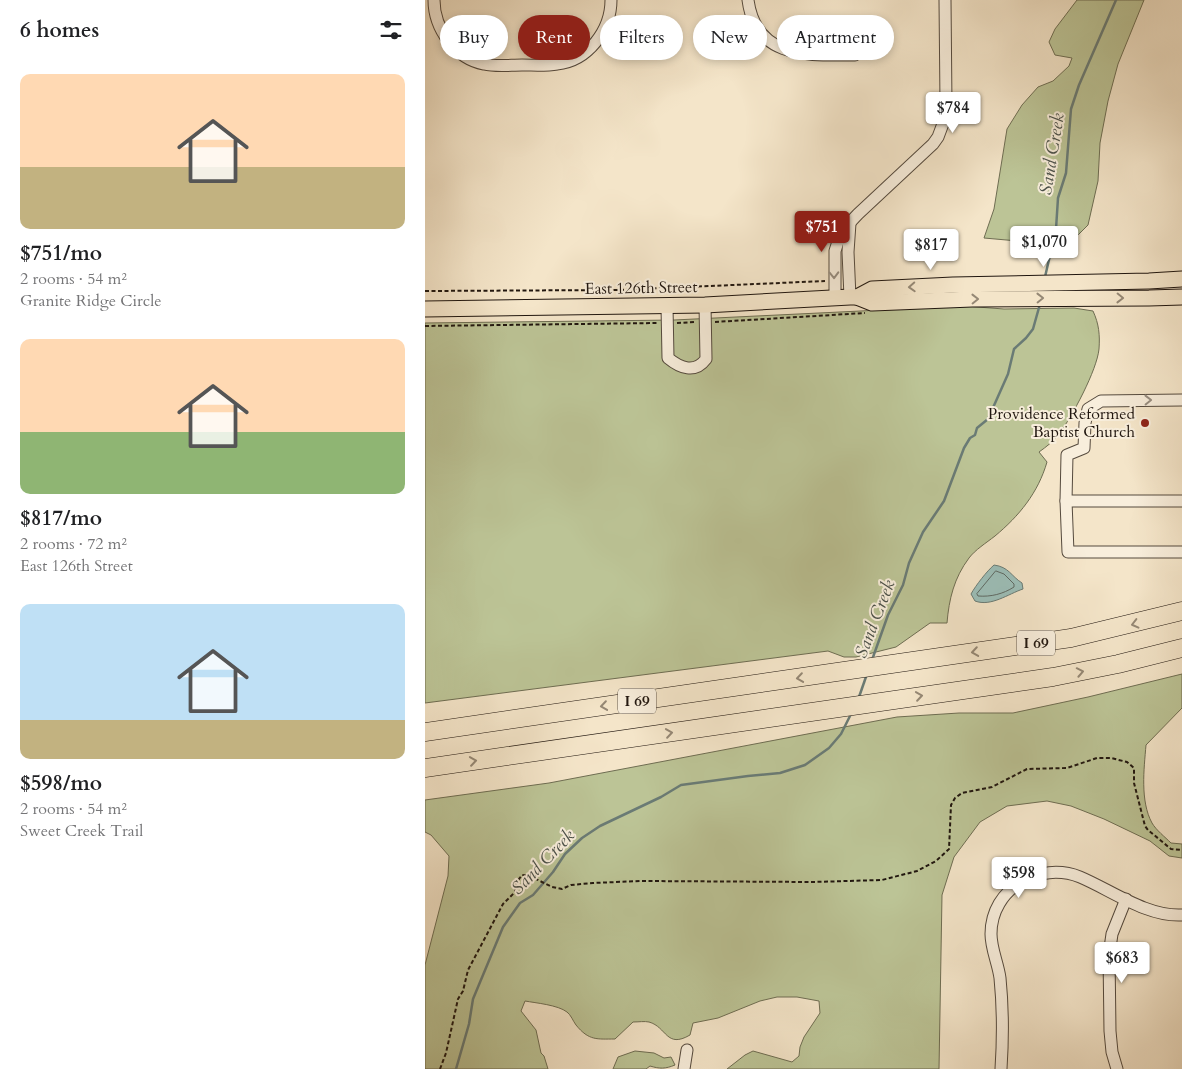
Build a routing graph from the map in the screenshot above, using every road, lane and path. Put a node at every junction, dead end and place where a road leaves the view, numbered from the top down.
1 (435, 0) edge
2 (611, 0) edge
3 (748, 0) edge
4 (945, 0) edge
5 (777, 46) edge
6 (850, 223) junction
7 (1182, 278) edge
8 (834, 281) junction
9 (425, 291) edge
10 (1182, 296) edge
11 (847, 297) junction
12 (705, 305) junction
13 (667, 306) junction
14 (425, 309) edge
15 (872, 313) dead end
16 (706, 322) junction
17 (668, 323) junction
18 (425, 326) edge
19 (1182, 400) edge
20 (1182, 500) edge
21 (1066, 501) junction
22 (1182, 552) edge
23 (1182, 611) edge
24 (1182, 648) edge
25 (425, 732) edge
26 (425, 768) edge
27 (1182, 850) edge
28 (1126, 900) junction
29 (1182, 915) edge
30 (687, 1050) dead end
31 (440, 1069) edge
32 (684, 1069) edge
33 (1001, 1069) edge
34 (1117, 1069) edge

1 - 2 street
3 - 5 street
4 - 6 street
6 -> 8 street
6 - 11 street
7 -> 11 main road, East 126th Street
8 - 9 path
8 - 11 street
11 -> 10 main road, East 126th Street
11 - 12 main road, East 126th Street
12 - 13 main road, East 126th Street
12 - 16 street
13 - 14 main road, East 126th Street
13 - 17 street
15 - 16 path
16 - 17 path
16 - 17 street
17 - 18 path
21 -> 19 street
20 - 21 street
21 - 22 street
23 -> 25 highway, I 69
26 -> 24 highway, I 69
27 - 31 path
28 - 29 street
28 - 33 street
28 - 34 street
30 - 32 street

